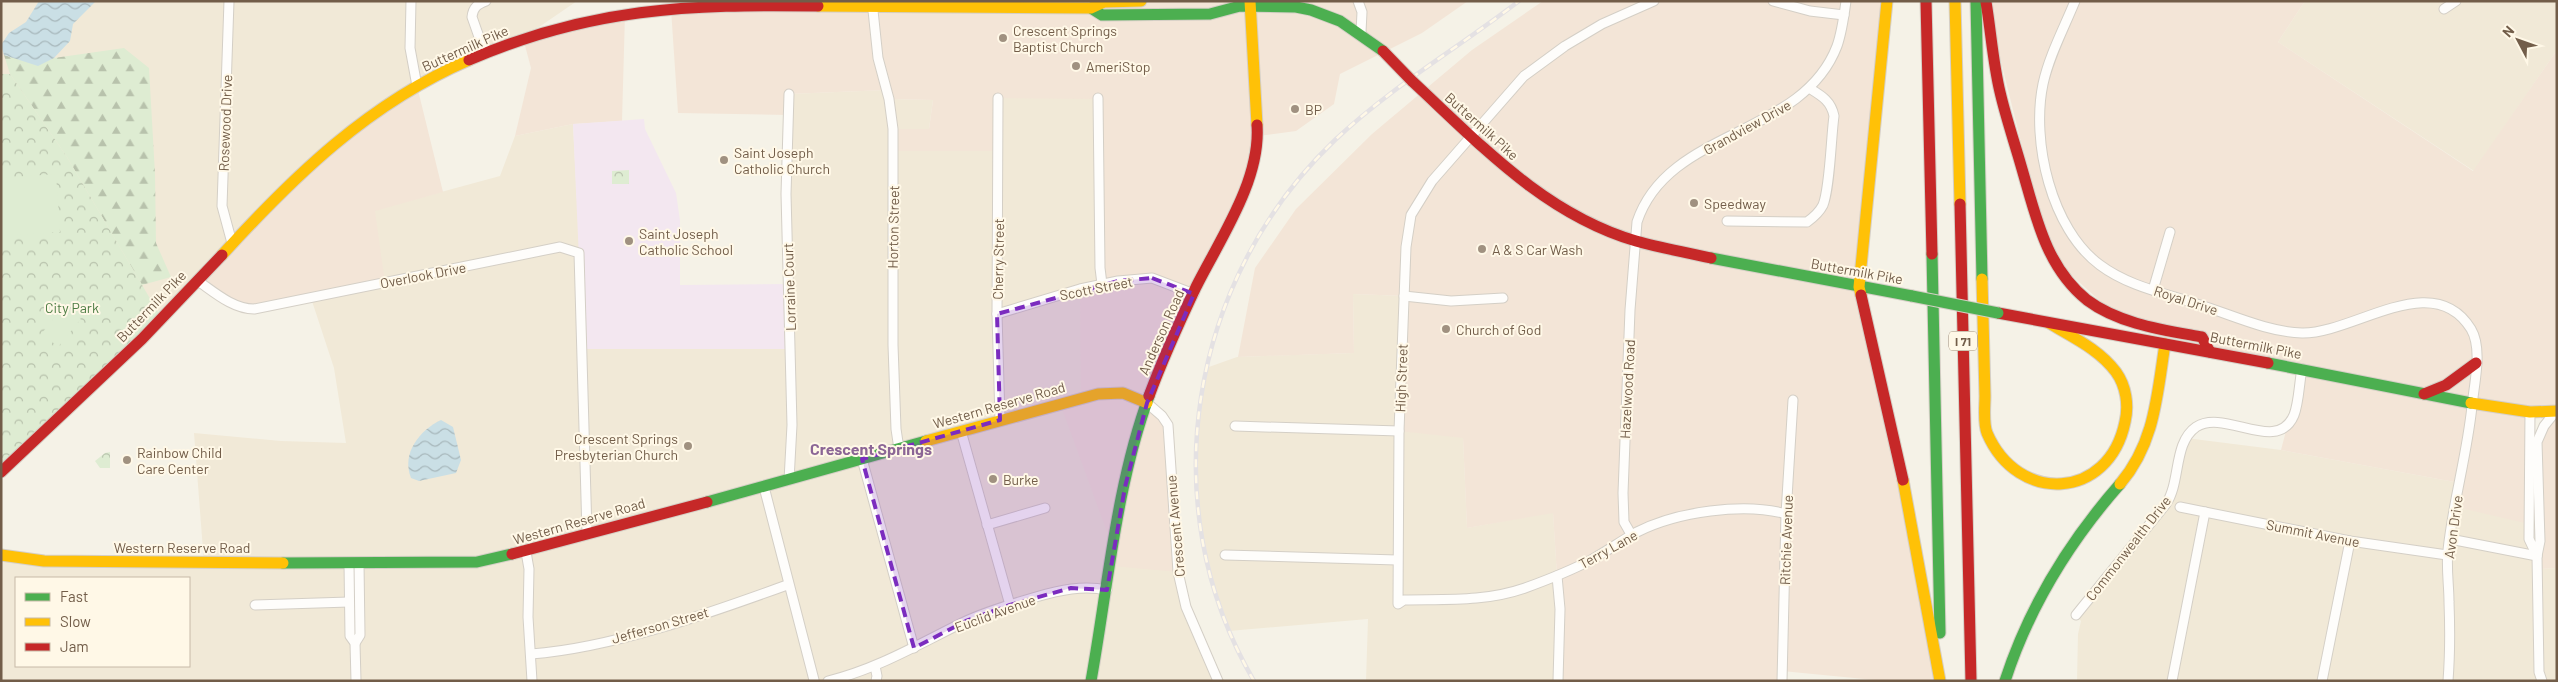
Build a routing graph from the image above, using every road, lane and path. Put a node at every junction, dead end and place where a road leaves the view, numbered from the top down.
1 (229, 1) edge
2 (411, 1) edge
3 (486, 1) edge
4 (1119, 1) edge
5 (1139, 1) edge
6 (1214, 1) edge
7 (1358, 1) edge
8 (1654, 1) edge
9 (1773, 1) edge
10 (1846, 1) edge
11 (1887, 1) edge
12 (1926, 1) edge
13 (1955, 1) edge
14 (1976, 1) edge
15 (1986, 1) edge
16 (2075, 1) edge
17 (2456, 1) edge
18 (872, 4) edge
19 (1250, 4) edge
20 (1225, 7) junction
21 (1091, 8) junction
22 (2444, 9) dead end
23 (1844, 15) junction
24 (1361, 32) junction
25 (485, 54) junction
26 (417, 86) junction
27 (1809, 88) junction
28 (789, 94) dead end
29 (998, 98) dead end
30 (1098, 98) dead end
31 (1472, 137) junction
32 (1727, 221) dead end
33 (2170, 232) dead end
34 (1636, 241) junction
35 (232, 244) junction
36 (198, 281) junction
37 (1102, 284) junction
38 (1859, 287) junction
39 (2153, 290) junction
40 (1194, 294) junction
41 (1404, 296) junction
42 (1503, 298) dead end
43 (997, 314) junction
44 (2049, 323) junction
45 (2166, 344) junction
46 (2210, 352) junction
47 (2476, 363) junction
48 (2302, 369) junction
49 (2424, 394) junction
50 (1793, 400) dead end
51 (1147, 403) junction
52 (2472, 404) junction
53 (2556, 411) edge
54 (2530, 412) junction
55 (1000, 420) junction
56 (1235, 426) dead end
57 (961, 431) junction
58 (1400, 431) junction
59 (899, 449) junction
60 (862, 460) junction
61 (1, 472) edge
62 (789, 480) junction
63 (764, 487) junction
64 (2180, 507) dead end
65 (1045, 508) dead end
66 (2205, 512) junction
67 (1786, 514) junction
68 (987, 525) junction
69 (587, 533) junction
70 (1632, 536) junction
71 (2450, 539) junction
72 (2350, 541) junction
73 (526, 552) junction
74 (1, 555) edge
75 (1224, 556) dead end
76 (2447, 556) junction
77 (2538, 556) junction
78 (1397, 560) junction
79 (354, 563) junction
80 (1557, 576) junction
81 (787, 585) junction
82 (1108, 590) junction
83 (1433, 599) joint
84 (350, 602) junction
85 (255, 605) dead end
86 (1010, 605) junction
87 (2076, 615) dead end
88 (355, 643) junction
89 (914, 648) junction
90 (531, 654) junction
91 (875, 666) junction
92 (356, 681) edge
93 (532, 681) edge
94 (814, 681) edge
95 (828, 681) edge
96 (876, 681) edge
97 (1092, 681) edge
98 (1218, 681) edge
99 (1558, 681) edge
100 (1782, 681) edge
101 (1940, 681) edge
102 (1970, 681) edge
103 (2005, 681) edge
104 (2172, 681) edge
105 (2322, 681) edge
106 (2448, 681) edge
107 (2542, 681) edge

1 - 35 street, Rosewood Drive
2 - 26 street
3 - 25 street
4 - 5 main road, Buttermilk Pike
4 - 21 main road, Buttermilk Pike
6 - 20 main road
7 - 24 street
8 - 31 street, High Street
9 - 23 street
10 - 23 street, Grandview Drive
11 - 38 main road
12 - 101 main road, I 71
13 - 102 main road, I 71
14 - 44 main road
15 - 46 main road
16 - 39 street, Royal Drive
17 - 22 street
18 - 21 main road, Buttermilk Pike
18 - 25 main road, Buttermilk Pike
18 - 59 street, Horton Street
19 - 20 main road, Buttermilk Pike
19 - 24 main road, Buttermilk Pike
19 - 40 main road, Anderson Road
20 - 21 main road, Buttermilk Pike
23 - 27 street, Grandview Drive
24 - 31 main road, Buttermilk Pike, bridge
25 - 26 main road, Buttermilk Pike
26 - 35 main road, Buttermilk Pike
27 - 32 street
27 - 34 street, Grandview Drive
28 - 62 street, Lorraine Court
29 - 43 street, Cherry Street
30 - 37 street
31 - 34 main road, Buttermilk Pike
31 - 41 street, High Street
33 - 39 street
34 - 38 main road, Buttermilk Pike
34 - 70 street, Hazelwood Road
35 - 36 main road, Buttermilk Pike
36 - 61 main road, Buttermilk Pike
36 - 69 street, Overlook Drive
37 - 40 street, Scott Street
37 - 43 street, Scott Street
38 - 44 main road, Buttermilk Pike, bridge
38 - 101 main road
39 - 47 street, Royal Drive
40 - 51 main road, Anderson Road
41 - 42 street
41 - 58 street, High Street
43 - 55 street, Cherry Street
44 - 45 main road, Buttermilk Pike
45 - 46 main road, Buttermilk Pike
45 - 103 main road
46 - 48 main road, Buttermilk Pike
47 - 49 main road
47 - 52 street, Royal Drive
48 - 49 main road, Buttermilk Pike
48 - 87 street, Commonwealth Drive
49 - 52 main road, Buttermilk Pike
50 - 67 street, Ritchie Avenue
51 - 55 main road, Western Reserve Road
51 - 82 main road, Anderson Road
51 - 98 street, Crescent Avenue
52 - 54 main road, Buttermilk Pike
52 - 71 street, Avon Drive
53 - 54 main road, Buttermilk Pike
53 - 77 street
54 - 77 street
55 - 57 main road, Western Reserve Road
56 - 58 street
57 - 59 main road, Western Reserve Road
57 - 68 street
58 - 78 street, High Street
59 - 60 main road, Western Reserve Road
60 - 62 main road, Western Reserve Road
60 - 89 street
62 - 63 main road, Western Reserve Road
63 - 69 main road, Western Reserve Road
63 - 81 street
64 - 66 street, Summit Avenue
65 - 68 street
66 - 72 street, Summit Avenue
66 - 104 street
67 - 70 street, Terry Lane
67 - 100 street, Ritchie Avenue
68 - 86 street
69 - 73 main road, Western Reserve Road
70 - 80 street, Terry Lane
71 - 76 street, Avon Drive
71 - 77 street
72 - 76 street, Summit Avenue
72 - 105 street
73 - 79 main road, Western Reserve Road
73 - 90 street
74 - 79 main road, Western Reserve Road
75 - 78 street
76 - 106 street, Avon Drive
77 - 107 street
78 - 83 street, High Street
79 - 84 street
79 - 88 street
80 - 83 street, Terry Lane
80 - 99 street
81 - 90 street, Jefferson Street
81 - 94 street
82 - 86 street, Euclid Avenue
82 - 97 main road, Anderson Road
84 - 85 street
84 - 88 street
86 - 89 street, Euclid Avenue
88 - 92 street
89 - 91 street, Euclid Avenue
90 - 93 street
91 - 95 street, Euclid Avenue
91 - 96 street

